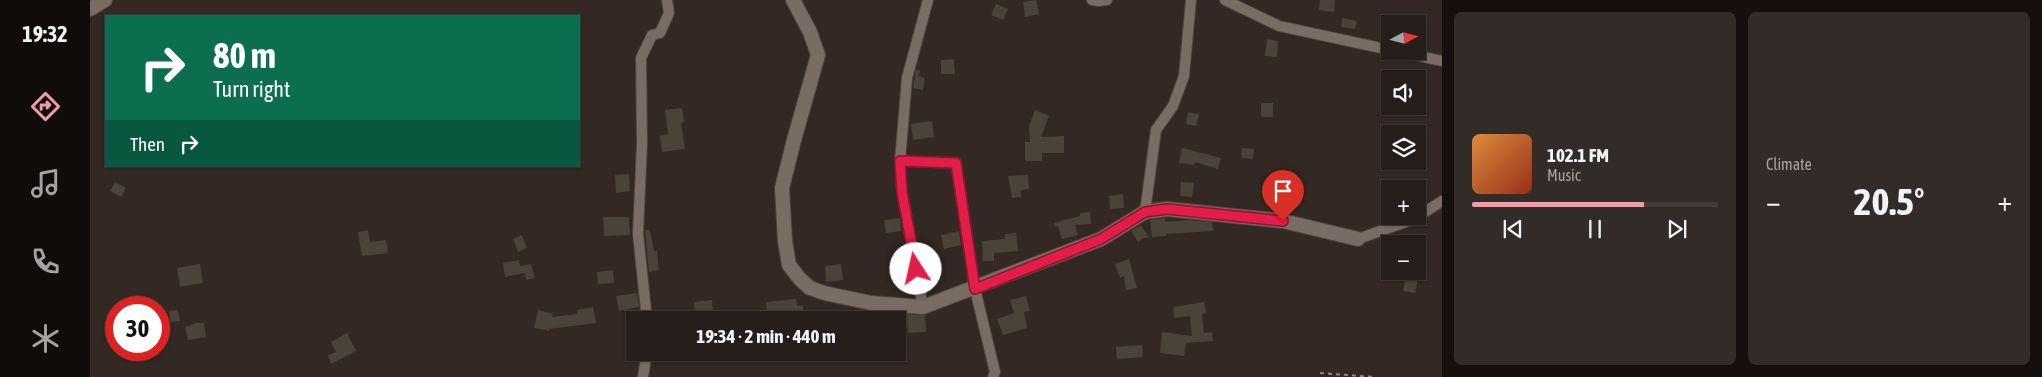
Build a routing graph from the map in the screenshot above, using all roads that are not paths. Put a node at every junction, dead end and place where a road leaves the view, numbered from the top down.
1 (105, 0) edge
2 (667, 0) edge
3 (793, 0) edge
4 (928, 0) edge
5 (1092, 0) edge
6 (1107, 0) edge
7 (1191, 0) edge
8 (1225, 0) edge
9 (90, 9) edge
10 (1381, 48) edge
11 (1426, 57) edge
12 (1442, 61) edge
13 (900, 161) junction
14 (1442, 201) edge
15 (1145, 212) junction
16 (1358, 239) joint
17 (975, 289) junction
18 (923, 307) junction
19 (646, 311) edge
20 (646, 361) edge
21 (643, 377) edge
22 (993, 377) edge

1 - 9 main road
2 - 19 street
3 - 18 main road
4 - 13 street
5 - 6 street
7 - 15 street
8 - 10 street
11 - 12 street
13 - 17 street
13 - 18 street
14 - 16 street
15 - 16 main road
15 - 17 main road
17 - 18 main road
17 - 22 street
20 - 21 street

